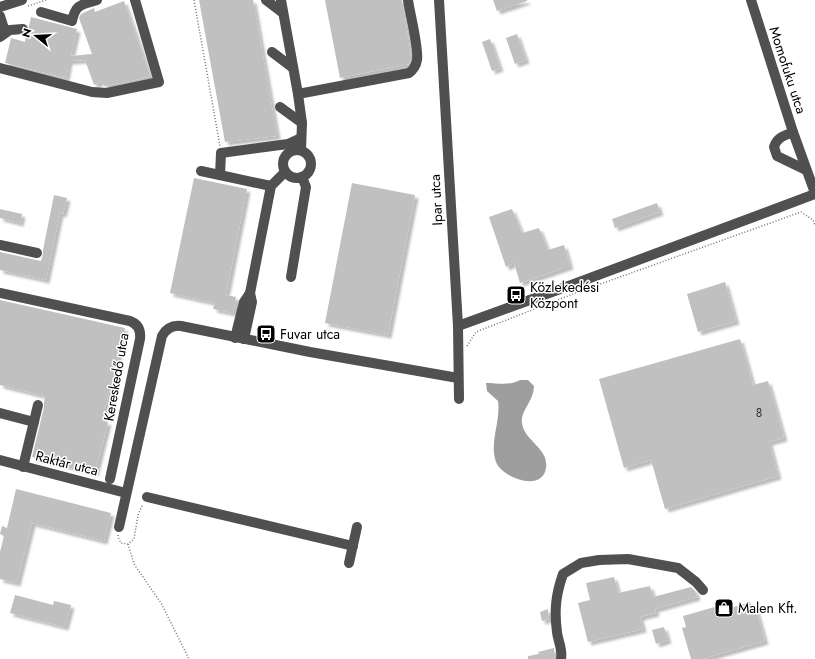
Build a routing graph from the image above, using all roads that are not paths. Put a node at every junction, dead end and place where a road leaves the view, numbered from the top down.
1 (97, 0) edge
2 (135, 0) edge
3 (266, 0) edge
4 (281, 0) edge
5 (408, 0) edge
6 (439, 0) edge
7 (751, 0) edge
8 (17, 1) edge
9 (77, 3) edge
10 (0, 7) edge
11 (41, 12) dead end
12 (283, 13) junction
13 (0, 16) edge
14 (23, 29) dead end
15 (3, 35) edge
16 (272, 52) dead end
17 (1, 67) edge
18 (293, 68) junction
19 (298, 94) junction
20 (280, 107) dead end
21 (302, 123) junction
22 (793, 132) junction
23 (301, 138) junction
24 (267, 147) junction
25 (301, 150) junction
26 (285, 156) junction
27 (806, 170) junction
28 (201, 171) dead end
29 (285, 172) junction
30 (220, 175) junction
31 (302, 177) junction
32 (271, 186) junction
33 (815, 194) edge
34 (0, 246) edge
35 (38, 253) dead end
36 (291, 277) dead end
37 (0, 293) edge
38 (458, 326) junction
39 (240, 338) junction
40 (458, 378) junction
41 (459, 399) dead end
42 (38, 405) dead end
43 (0, 413) edge
44 (34, 422) junction
45 (0, 460) edge
46 (23, 466) junction
47 (110, 480) dead end
48 (126, 493) junction
49 (147, 497) road end
50 (119, 527) road end
51 (357, 527) dead end
52 (353, 546) junction
53 (349, 563) dead end
54 (703, 590) dead end
55 (561, 659) edge

1 - 9 street
2 - 17 street
3 - 12 street
4 - 12 street
5 - 19 street
6 - 38 street, Ipar utca
7 - 22 street, Momofuku utca
8 - 10 street
9 - 11 street
12 - 18 street
13 - 15 street
14 - 15 street
16 - 18 street
18 - 19 street
19 - 21 street
20 - 21 street
21 - 23 street
22 - 27 street, Momofuku utca
22 - 27 street
23 - 24 street
23 - 25 street
24 - 26 street
24 - 30 street
25 - 26 street
25 - 31 street
26 - 29 street
27 - 33 street, Momofuku utca
28 - 30 street
29 - 31 street
29 - 32 street
30 - 32 street
31 - 36 street
32 - 39 street
33 - 38 street
34 - 35 street
37 - 47 street, Kereskedő utca
38 - 40 street, Ipar utca
39 - 40 street
39 - 48 street
40 - 41 street, Ipar utca
42 - 44 street
43 - 44 street
44 - 46 street
45 - 46 street, Raktár utca
46 - 48 street, Raktár utca
48 - 50 street
49 - 52 street
51 - 52 street
52 - 53 street
54 - 55 street

